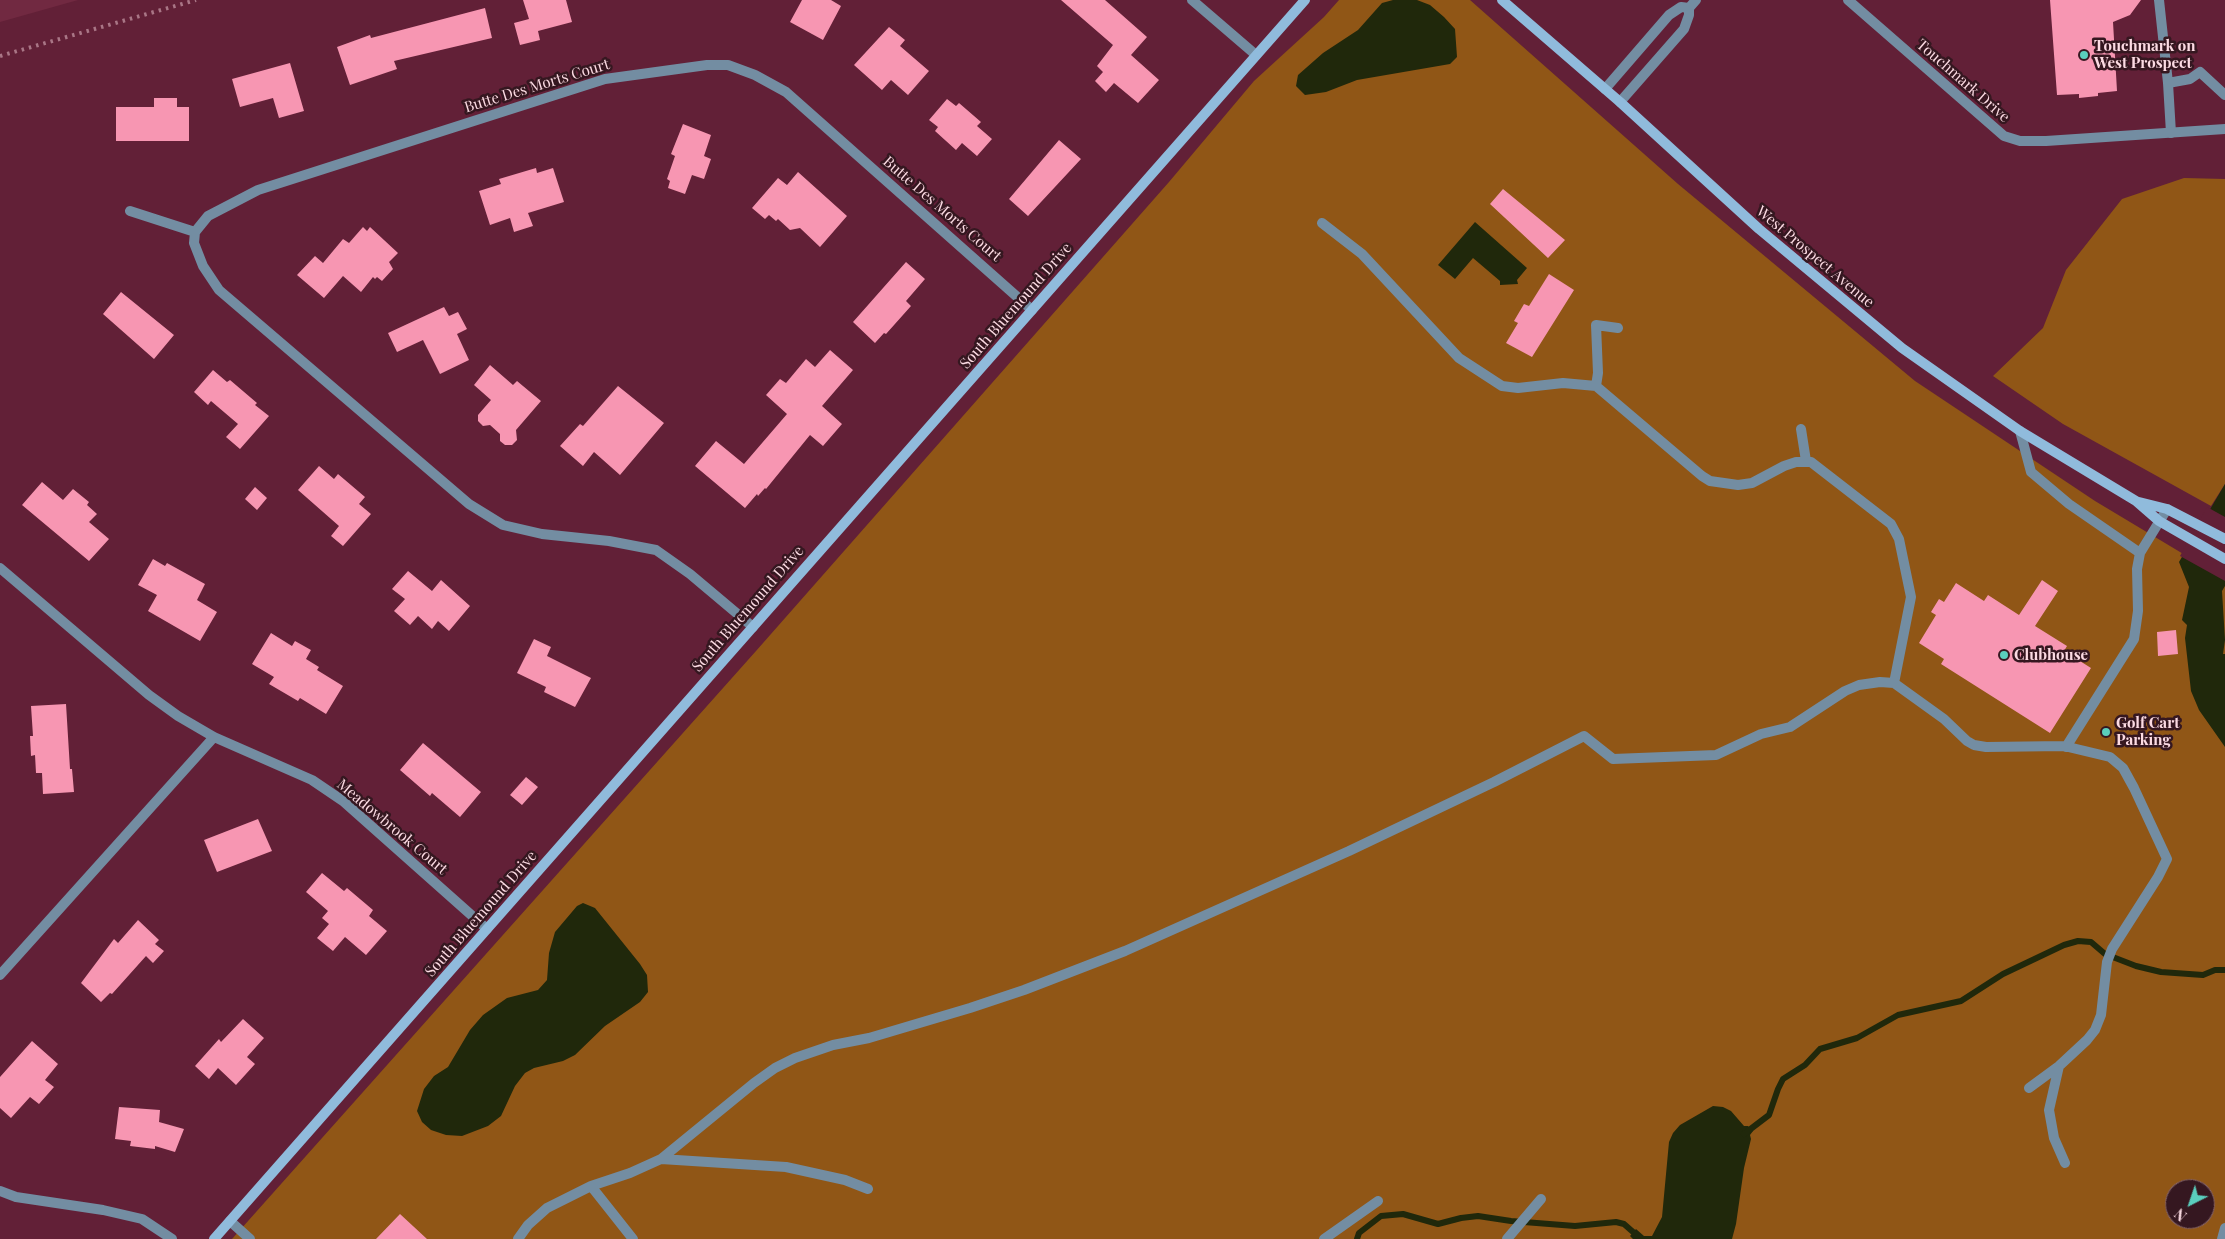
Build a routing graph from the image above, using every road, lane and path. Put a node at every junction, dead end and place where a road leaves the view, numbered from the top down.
1 (1192, 0) edge
2 (1305, 0) edge
3 (1502, 0) edge
4 (1848, 0) edge
5 (2159, 0) edge
6 (1692, 4) edge
7 (1256, 55) junction
8 (2168, 83) junction
9 (1605, 89) junction
10 (2225, 95) edge
11 (1620, 102) junction
12 (2225, 129) edge
13 (2171, 133) junction
14 (130, 211) dead end
15 (1322, 223) dead end
16 (195, 232) junction
17 (1032, 310) junction
18 (1618, 328) dead end
19 (1596, 386) junction
20 (1801, 429) dead end
21 (2020, 431) junction
22 (1806, 461) junction
23 (2136, 501) junction
24 (2167, 509) junction
25 (2159, 521) junction
26 (2225, 539) edge
27 (2140, 553) junction
28 (2225, 559) edge
29 (0, 568) edge
30 (753, 627) junction
31 (1894, 683) junction
32 (214, 737) junction
33 (2066, 747) junction
34 (487, 929) junction
35 (0, 975) edge
36 (2059, 1066) junction
37 (2029, 1088) dead end
38 (661, 1158) junction
39 (2065, 1163) dead end
40 (592, 1186) junction
41 (868, 1189) dead end
42 (0, 1192) edge
43 (1378, 1202) dead end
44 (1539, 1202) dead end
45 (230, 1221) junction
46 (2225, 1228) edge
47 (172, 1239) edge
48 (214, 1239) edge
49 (250, 1239) edge
50 (518, 1239) edge
51 (633, 1239) edge
52 (1324, 1239) edge
53 (1507, 1239) edge
54 (2222, 1239) edge

1 - 7 street
2 - 7 main road, South Bluemound Drive
3 - 9 main road, West Prospect Avenue
4 - 13 street, Touchmark Drive
5 - 8 street
6 - 9 street
6 - 11 street
7 - 17 main road, South Bluemound Drive
8 - 10 street
8 - 13 street
9 - 11 main road, West Prospect Avenue
11 - 21 main road, West Prospect Avenue
12 - 13 street, Touchmark Drive
14 - 16 street
15 - 19 street
16 - 17 street, Butte Des Morts Court
16 - 30 street
17 - 30 main road, South Bluemound Drive
18 - 19 street
19 - 22 street
20 - 22 street
21 - 23 main road, West Prospect Avenue
21 - 27 street
22 - 31 street
23 - 24 main road, West Prospect Avenue
23 - 25 main road, West Prospect Avenue
24 - 25 street
24 - 26 main road, West Prospect Avenue
25 - 27 street
25 - 28 main road, West Prospect Avenue
27 - 33 street
29 - 32 street, Meadowbrook Court
30 - 34 main road, South Bluemound Drive
31 - 33 street
31 - 38 street
32 - 34 street, Meadowbrook Court
32 - 35 street
33 - 36 street
34 - 45 main road, South Bluemound Drive
36 - 37 street
36 - 39 street
38 - 40 street
38 - 41 street
40 - 50 street
40 - 51 street
42 - 47 street
43 - 52 street
44 - 53 street
45 - 48 main road, South Bluemound Drive
45 - 49 street
46 - 54 street

